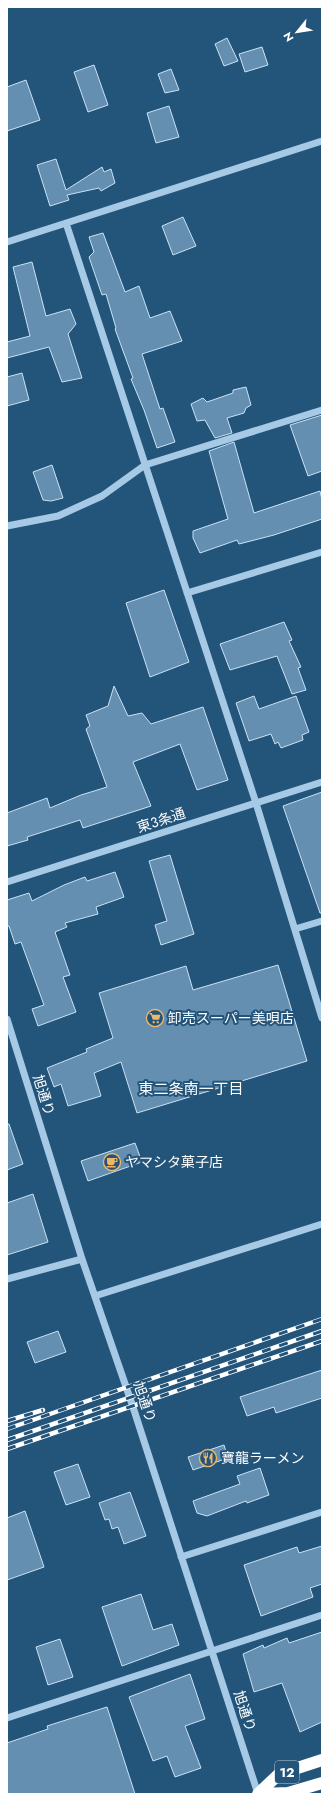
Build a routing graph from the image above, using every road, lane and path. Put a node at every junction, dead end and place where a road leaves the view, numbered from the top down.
1 (322, 141) edge
2 (66, 223) junction
3 (7, 242) edge
4 (322, 410) edge
5 (145, 465) junction
6 (7, 526) edge
7 (322, 552) edge
8 (187, 593) junction
9 (322, 782) edge
10 (256, 803) junction
11 (7, 882) edge
12 (322, 921) edge
13 (295, 930) junction
14 (322, 1018) edge
15 (7, 1019) edge
16 (322, 1224) edge
17 (82, 1259) junction
18 (7, 1279) edge
19 (95, 1296) junction
20 (322, 1512) edge
21 (181, 1557) junction
22 (322, 1615) edge
23 (211, 1650) junction
24 (7, 1718) edge
25 (322, 1760) edge
26 (322, 1783) edge
27 (259, 1794) edge

1 - 2 street
2 - 3 street
2 - 5 street
4 - 5 street
5 - 6 street
5 - 8 street
7 - 8 street
8 - 10 street
9 - 10 street, 東３条通
10 - 11 street, 東３条通
10 - 13 street
12 - 13 street
13 - 14 street
15 - 17 street, 旭通り
16 - 19 street
17 - 18 street
17 - 19 street, 旭通り
19 - 21 street, 旭通り
20 - 21 street
21 - 23 street, 旭通り
22 - 23 street
23 - 24 street
23 - 27 street, 旭通り
25 - 27 highway, 12
26 - 27 highway, 12

